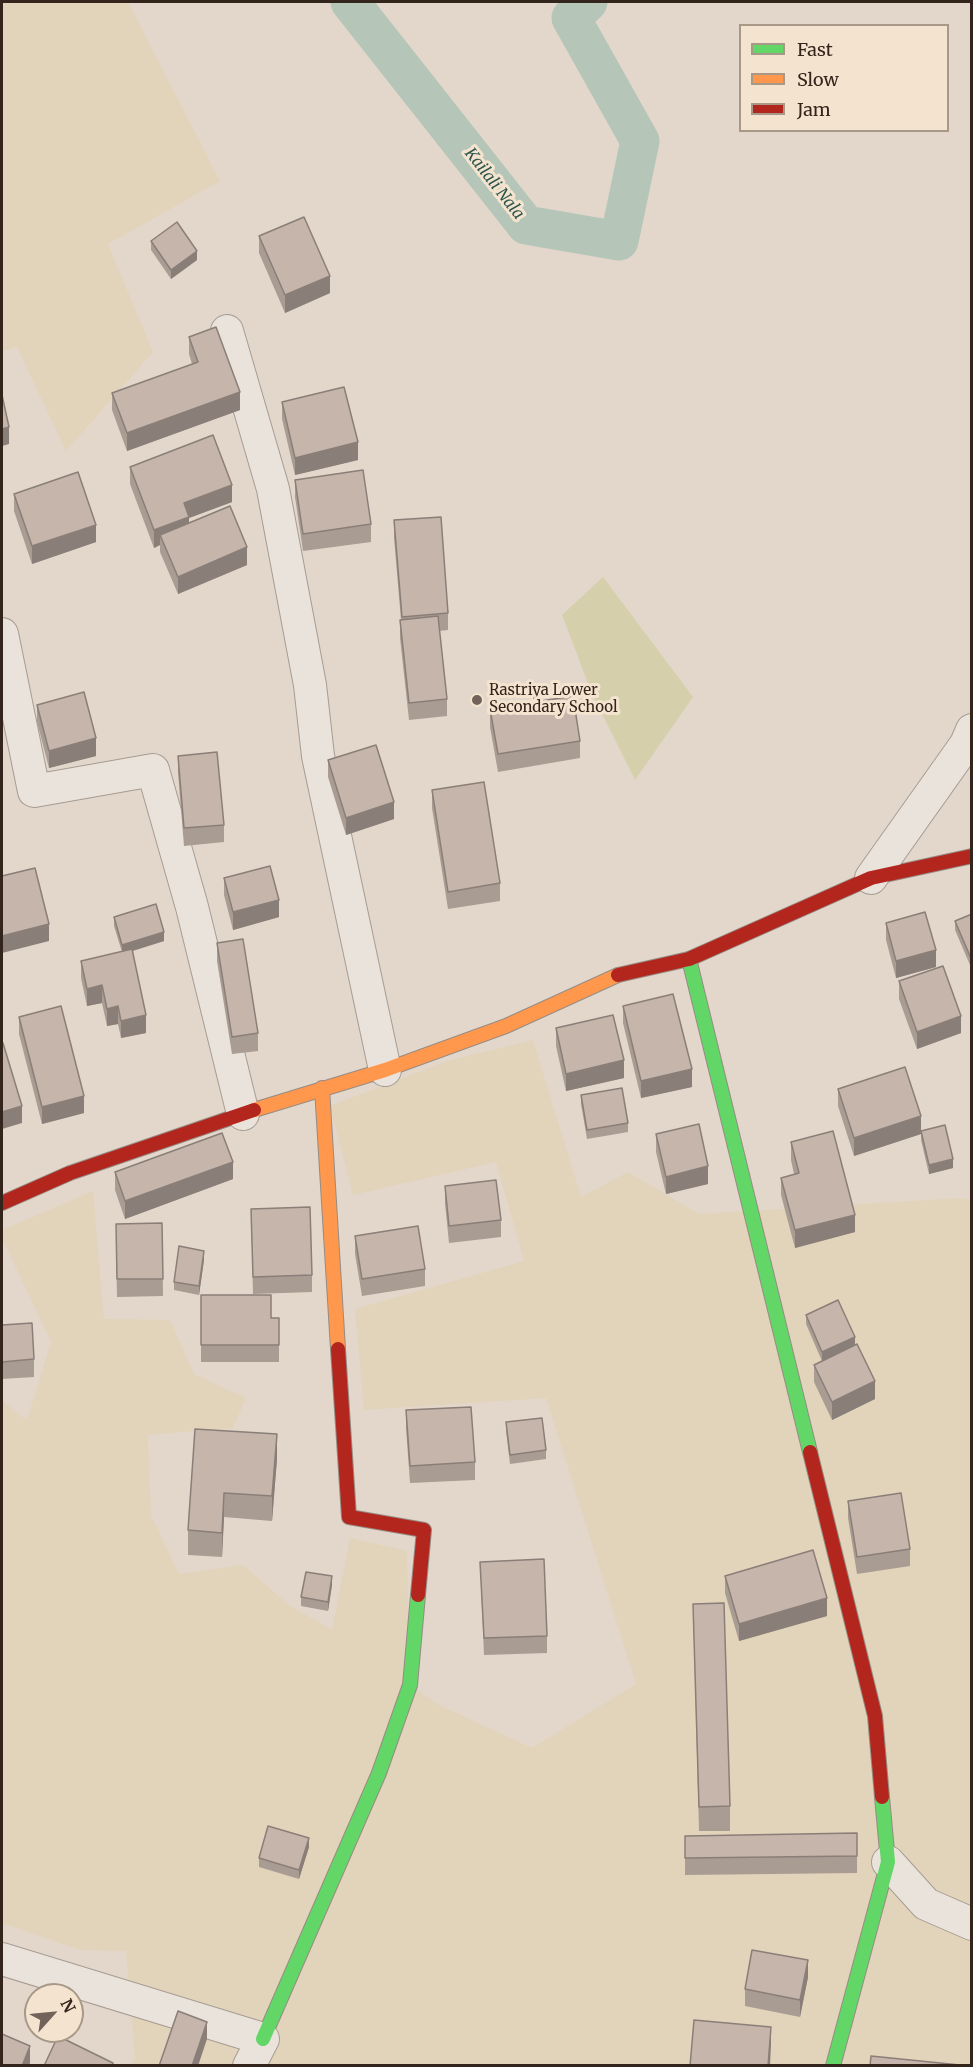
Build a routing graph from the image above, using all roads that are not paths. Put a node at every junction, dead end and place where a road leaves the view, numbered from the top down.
1 (227, 331) dead end
2 (2, 634) edge
3 (972, 730) edge
4 (972, 856) edge
5 (871, 878) junction
6 (689, 958) junction
7 (385, 1070) junction
8 (322, 1088) junction
9 (243, 1114) junction
10 (2, 1203) edge
11 (888, 1862) junction
12 (972, 1923) edge
13 (2, 1959) edge
14 (256, 2052) edge
15 (833, 2066) edge

1 - 7 street
2 - 9 street
3 - 5 street
4 - 5 street
5 - 6 street
6 - 7 street
6 - 11 street
7 - 8 street
8 - 9 street
8 - 14 street
9 - 10 street
11 - 12 street
11 - 15 street
13 - 14 street

